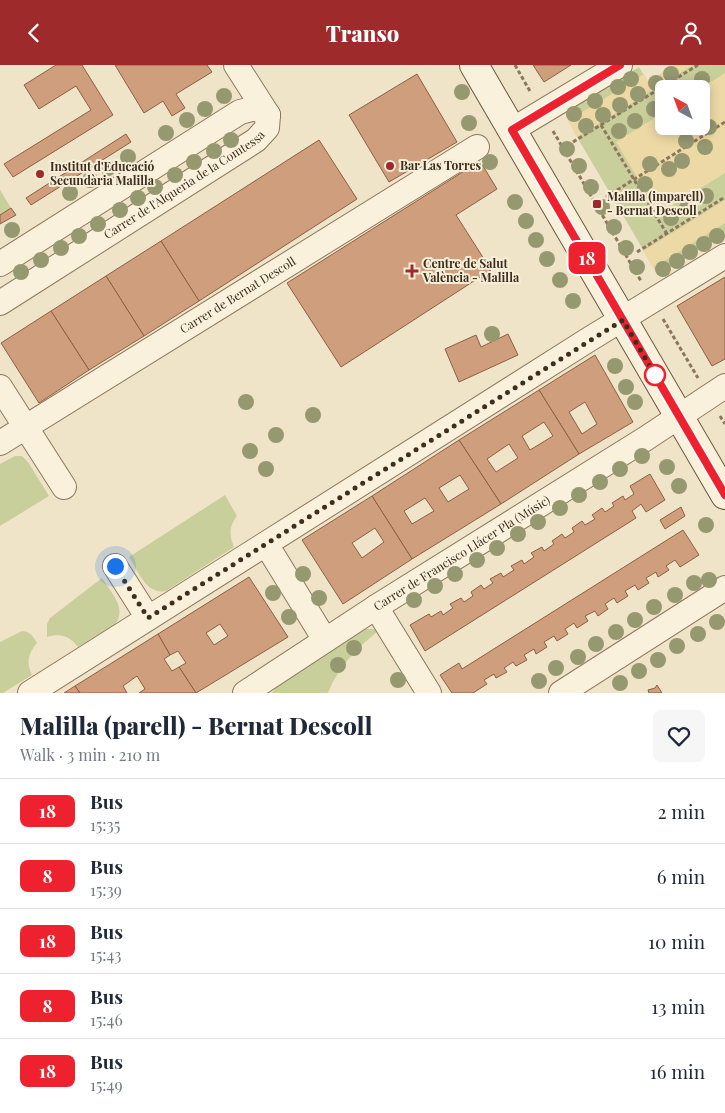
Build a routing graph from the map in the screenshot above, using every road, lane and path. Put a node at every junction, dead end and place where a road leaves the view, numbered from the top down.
1 (236, 65) edge
2 (474, 65) edge
3 (515, 65) edge
4 (620, 65) edge
5 (698, 65) edge
6 (531, 94) dead end
7 (268, 115) junction
8 (725, 122) edge
9 (601, 125) junction
10 (551, 127) dead end
11 (512, 130) junction
12 (573, 142) dead end
13 (477, 147) dead end
14 (634, 179) junction
15 (606, 197) dead end
16 (725, 197) edge
17 (666, 234) junction
18 (637, 252) dead end
19 (725, 256) edge
20 (0, 263) edge
21 (652, 301) junction
22 (0, 303) edge
23 (623, 320) junction
24 (0, 387) edge
25 (717, 392) edge
26 (679, 417) junction
27 (725, 424) edge
28 (26, 427) junction
29 (0, 443) edge
30 (64, 487) dead end
31 (725, 495) edge
32 (266, 544) junction
33 (115, 566) dead end
34 (725, 588) edge
35 (376, 607) junction
36 (148, 618) junction
37 (325, 641) junction
38 (251, 691) edge
39 (30, 693) edge
40 (429, 693) edge
41 (561, 693) edge

1 - 7 street
2 - 11 street
3 - 6 path
4 - 11 street
5 - 9 path
7 - 20 street, Carrer de l'Alqueria de la Comtessa
7 - 22 street, Carrer de l'Alqueria de la Comtessa
8 - 14 path
9 - 12 path
9 - 14 path
10 - 21 path
11 - 23 street
13 - 28 street, Carrer de Bernat Descoll
14 - 15 path
14 - 17 path
16 - 17 path
17 - 18 path
19 - 21 street
21 - 23 street
21 - 25 path
23 - 26 street
23 - 32 street
24 - 28 street
25 - 26 street, Carrer de Francisco Llácer Pla (Músic)
25 - 27 path
26 - 31 street
26 - 35 street, Carrer de Francisco Llácer Pla (Músic)
28 - 29 street, Carrer de Bernat Descoll
28 - 30 street
32 - 36 street
32 - 37 street
33 - 36 street
34 - 41 street
35 - 37 street, Carrer de Francisco Llácer Pla (Músic)
35 - 40 street
36 - 39 street
37 - 38 street, Carrer de Francisco Llácer Pla (Músic)

